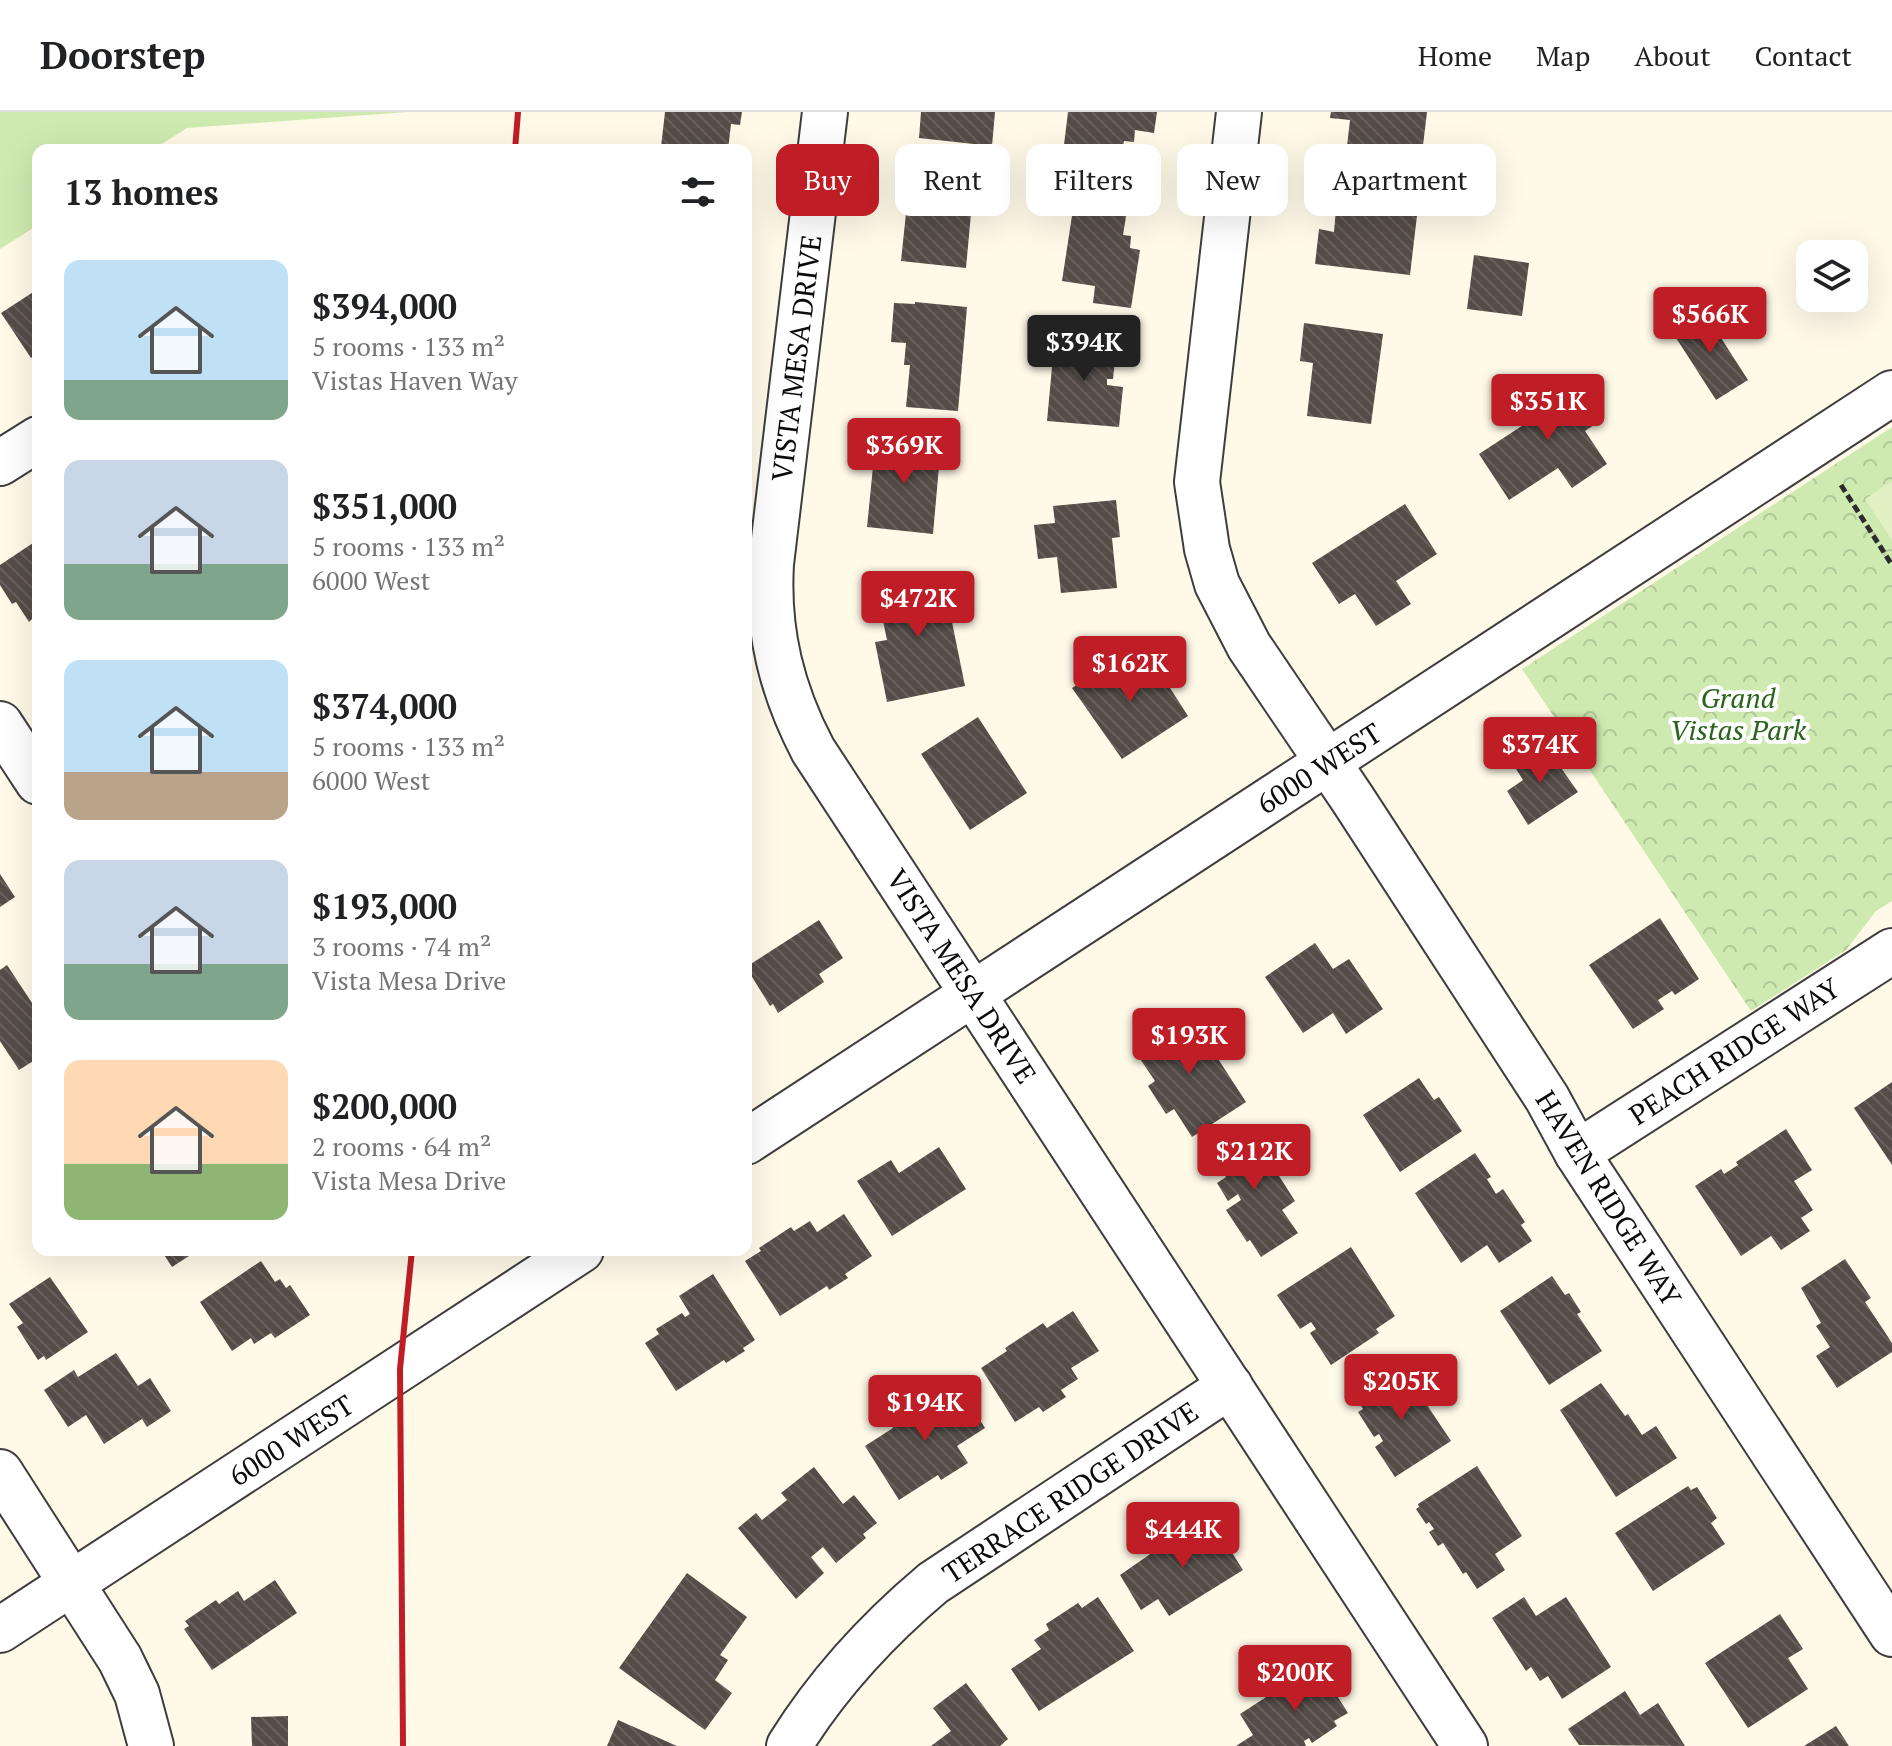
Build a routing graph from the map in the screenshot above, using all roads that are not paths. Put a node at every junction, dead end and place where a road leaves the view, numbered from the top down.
1 (825, 112) edge
2 (1239, 112) edge
3 (1892, 393) edge
4 (32, 443) edge
5 (0, 463) edge
6 (0, 724) edge
7 (1327, 762) junction
8 (32, 773) edge
9 (1892, 951) edge
10 (973, 994) junction
11 (752, 1138) edge
12 (1577, 1153) junction
13 (572, 1256) edge
14 (1230, 1386) junction
15 (0, 1472) edge
16 (72, 1582) junction
17 (0, 1630) edge
18 (1892, 1634) edge
19 (1463, 1745) edge
20 (151, 1746) edge
21 (789, 1746) edge

1 - 10 street, VISTA MESA DRIVE
2 - 7 street, HAVEN RIDGE WAY
3 - 7 street, 6000 WEST
4 - 5 street
6 - 8 street
7 - 10 street, 6000 WEST
7 - 12 street, HAVEN RIDGE WAY
9 - 12 street, PEACH RIDGE WAY
10 - 11 street, 6000 WEST
10 - 14 street, VISTA MESA DRIVE
12 - 18 street, HAVEN RIDGE WAY
13 - 16 street, 6000 WEST
14 - 19 street, VISTA MESA DRIVE
14 - 21 street, TERRACE RIDGE DRIVE
15 - 16 street
16 - 17 street, 6000 WEST
16 - 20 street

